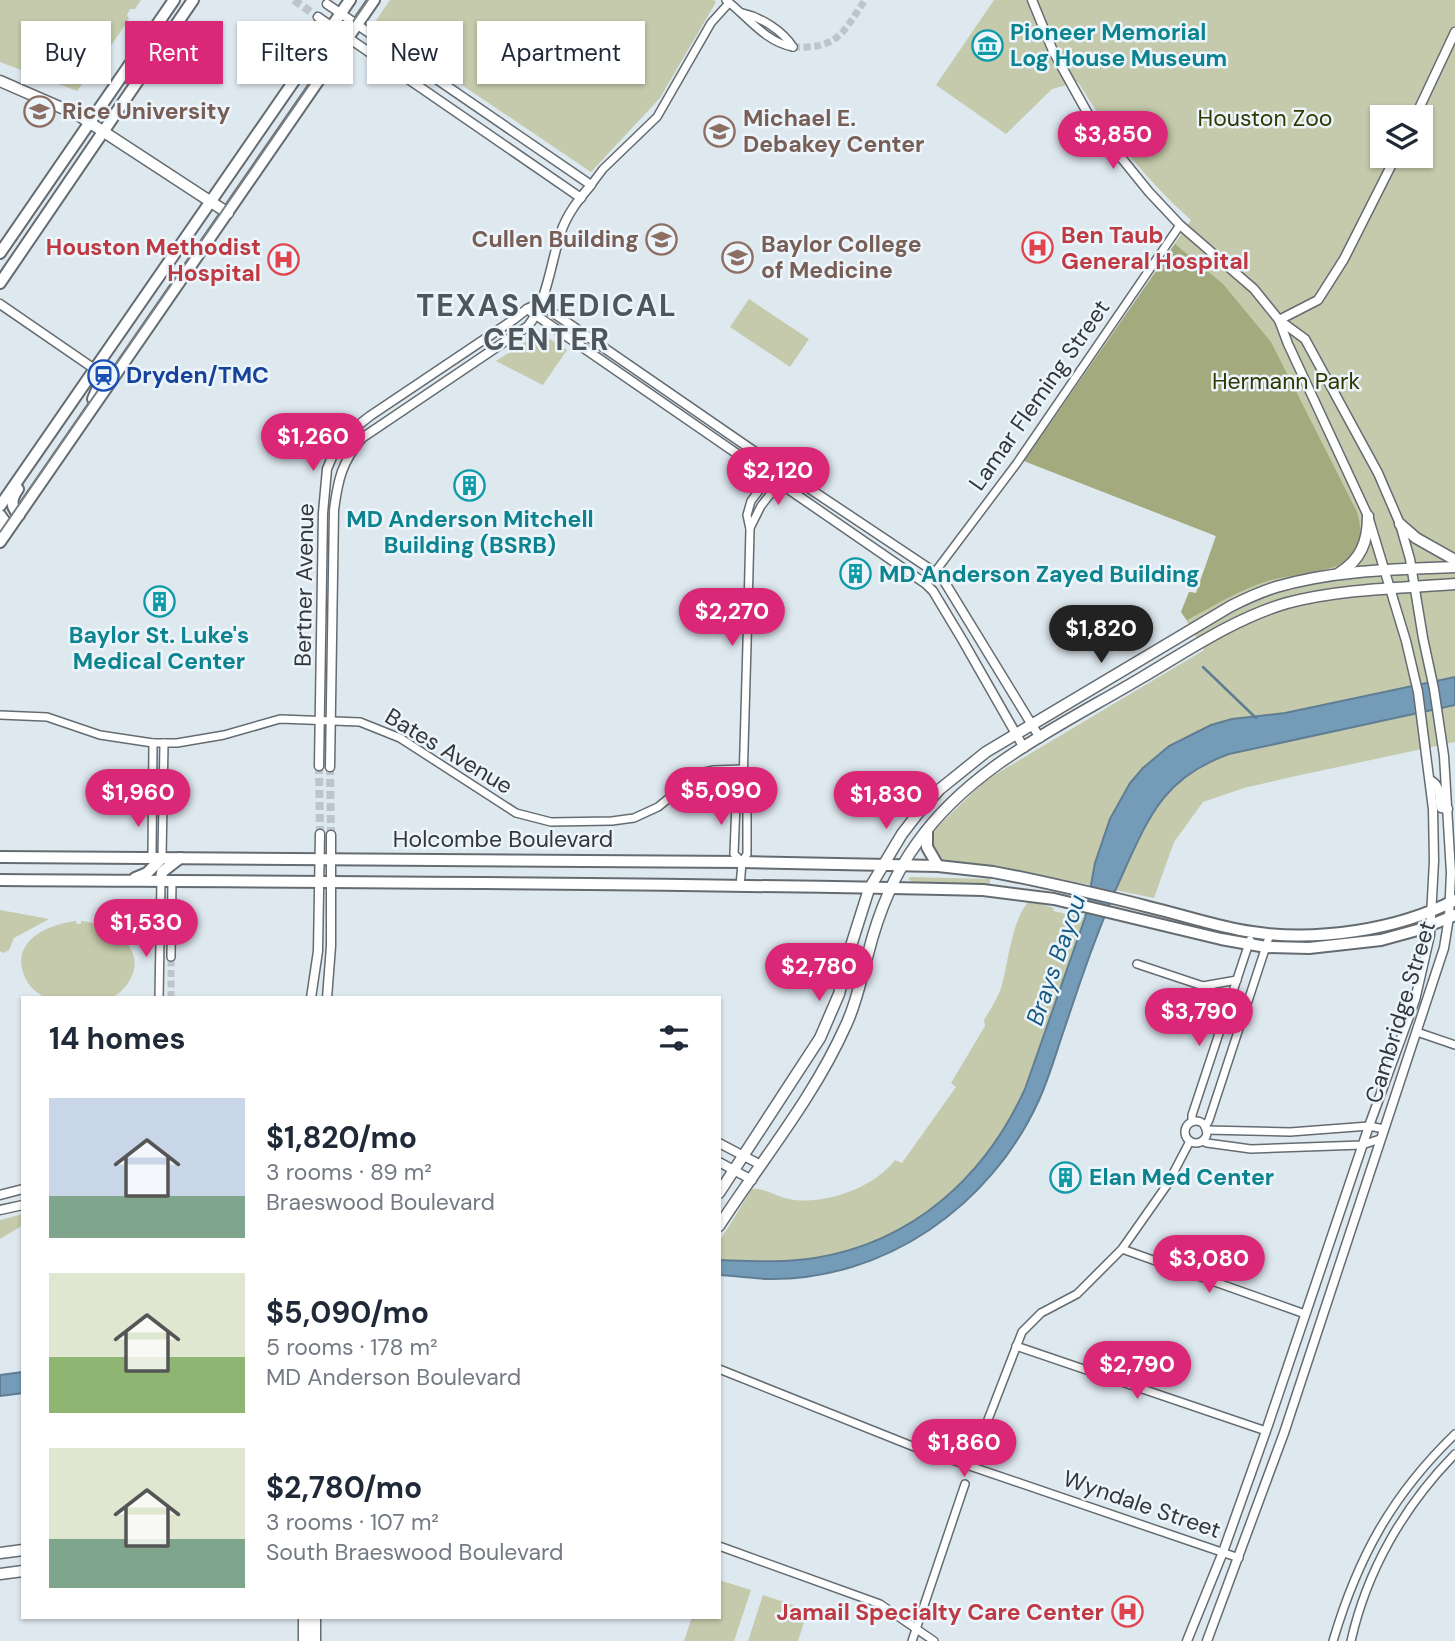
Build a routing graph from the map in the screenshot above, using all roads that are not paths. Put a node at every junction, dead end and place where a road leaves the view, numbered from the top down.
1 (174, 0) edge
2 (193, 0) edge
3 (350, 0) edge
4 (374, 0) edge
5 (1032, 0) edge
6 (727, 1) edge
7 (327, 4) dead end
8 (341, 13) junction
9 (743, 13) junction
10 (318, 17) tunnel mouth
11 (324, 21) edge
12 (336, 21) edge
13 (357, 24) junction
14 (353, 30) edge
15 (367, 31) edge
16 (1455, 32) edge
17 (0, 81) edge
18 (292, 84) edge
19 (316, 84) edge
20 (416, 84) edge
21 (444, 84) edge
22 (1421, 105) edge
23 (90, 122) junction
24 (511, 130) junction
25 (103, 131) junction
26 (501, 143) junction
27 (1390, 168) edge
28 (591, 185) junction
29 (581, 198) junction
30 (210, 203) junction
31 (228, 213) junction
32 (1180, 225) junction
33 (0, 253) edge
34 (0, 283) edge
35 (539, 303) junction
36 (0, 304) edge
37 (527, 309) junction
38 (536, 316) junction
39 (1279, 320) junction
40 (95, 369) junction
41 (112, 381) junction
42 (67, 446) junction
43 (30, 462) junction
44 (777, 467) junction
45 (786, 474) junction
46 (768, 477) junction
47 (778, 484) junction
48 (0, 506) edge
49 (0, 515) edge
50 (19, 515) junction
51 (1368, 516) junction
52 (1400, 524) junction
53 (750, 529) junction
54 (0, 533) edge
55 (0, 542) edge
56 (1455, 560) edge
57 (1455, 567) edge
58 (1412, 569) junction
59 (1386, 570) junction
60 (936, 573) junction
61 (1334, 576) junction
62 (926, 584) junction
63 (1455, 584) edge
64 (1414, 587) junction
65 (1391, 589) junction
66 (0, 715) edge
67 (320, 721) junction
68 (331, 721) junction
69 (1031, 723) junction
70 (1015, 733) junction
71 (1040, 738) junction
72 (153, 743) junction
73 (164, 743) junction
74 (1024, 748) junction
75 (319, 766) tunnel mouth
76 (330, 767) tunnel mouth
77 (743, 769) junction
78 (1430, 780) junction
79 (743, 784) junction
80 (1448, 809) junction
81 (926, 831) junction
82 (320, 834) tunnel mouth
83 (331, 835) tunnel mouth
84 (0, 857) edge
85 (157, 858) junction
86 (180, 858) junction
87 (318, 859) junction
88 (331, 859) junction
89 (469, 860) junction
90 (742, 862) junction
91 (882, 866) junction
92 (903, 866) junction
93 (938, 866) junction
94 (0, 880) edge
95 (129, 880) junction
96 (167, 880) junction
97 (468, 881) junction
98 (318, 882) junction
99 (331, 883) junction
100 (740, 887) junction
101 (869, 889) junction
102 (890, 889) junction
103 (1452, 901) edge
104 (1432, 910) junction
105 (1452, 916) edge
106 (161, 921) junction
107 (172, 921) junction
108 (1431, 925) junction
109 (1253, 932) junction
110 (1270, 934) junction
111 (1249, 945) junction
112 (1266, 947) junction
113 (171, 957) tunnel mouth
114 (1138, 964) dead end
115 (1237, 980) junction
116 (1203, 986) junction
117 (159, 996) edge
118 (311, 996) edge
119 (327, 996) edge
120 (1230, 999) junction
121 (1417, 1032) junction
122 (1455, 1045) edge
123 (1192, 1122) junction
124 (1369, 1126) junction
125 (1206, 1128) junction
126 (1384, 1129) junction
127 (1380, 1139) junction
128 (1190, 1141) junction
129 (1202, 1141) junction
130 (721, 1144) edge
131 (1362, 1145) junction
132 (745, 1154) junction
133 (721, 1163) edge
134 (761, 1165) junction
135 (735, 1170) junction
136 (752, 1180) junction
137 (21, 1190) edge
138 (721, 1190) edge
139 (0, 1195) edge
140 (21, 1205) edge
141 (0, 1210) edge
142 (722, 1222) edge
143 (1122, 1249) junction
144 (1305, 1314) junction
145 (1016, 1346) junction
146 (721, 1369) edge
147 (1266, 1430) junction
148 (1455, 1434) edge
149 (1455, 1454) edge
150 (970, 1466) junction
151 (965, 1485) dead end
152 (721, 1547) edge
153 (21, 1550) edge
154 (1223, 1552) junction
155 (0, 1553) edge
156 (1239, 1558) junction
157 (21, 1571) edge
158 (0, 1574) edge
159 (303, 1619) edge
160 (309, 1619) edge
161 (316, 1619) edge
162 (917, 1627) junction
163 (303, 1641) edge
164 (310, 1641) edge
165 (316, 1641) edge
166 (912, 1641) edge
167 (934, 1641) edge
168 (1187, 1641) edge
169 (1207, 1641) edge
170 (1333, 1641) edge
171 (1351, 1641) edge

1 - 23 main road
2 - 25 main road
3 - 8 main road
4 - 13 main road
5 - 32 street, Cambridge Street
6 - 9 street
6 - 28 street
7 - 8 street
8 - 12 main road
8 - 13 street
9 - 9 street
10 - 11 street
13 - 14 main road
13 - 15 street
16 - 22 street
17 - 23 main road
18 - 30 main road
19 - 31 main road
20 - 26 street
21 - 24 street
23 - 25 main road
23 - 33 main road
24 - 26 street
24 - 28 street
25 - 30 main road
25 - 34 main road
26 - 29 street
27 - 39 street
28 - 29 street
29 - 35 street
30 - 31 main road
30 - 40 main road
31 - 41 main road
32 - 39 street, Cambridge Street
32 - 60 street, Lamar Fleming Street
35 - 37 street, Bertner Avenue
35 - 38 street
35 - 44 street
36 - 40 street
37 - 38 street
37 - 67 street, Bertner Avenue
38 - 46 street
38 - 68 street, Bertner Avenue
39 - 51 street, Cambridge Street
39 - 52 street, Cambridge Street
40 - 41 street
40 - 42 main road
40 - 43 main road
41 - 42 main road
42 - 50 main road
43 - 48 main road
43 - 50 main road
44 - 45 street
44 - 46 street
45 - 47 street
45 - 60 street
46 - 47 street
46 - 53 street
47 - 53 street
47 - 62 street
49 - 54 main road
50 - 55 main road
51 - 59 street, Cambridge Street
51 - 61 main road
52 - 56 main road
52 - 58 street, Cambridge Street
53 - 77 street
57 - 58 main road
58 - 59 main road
58 - 64 street, Cambridge Street
59 - 61 main road
59 - 65 street, Cambridge Street
60 - 62 street, Lamar Fleming Street
60 - 69 street
61 - 69 main road
62 - 70 street
63 - 64 main road
64 - 65 main road
64 - 80 street, Cambridge Street
65 - 71 main road
65 - 78 street, Cambridge Street
66 - 72 street, Bates Avenue
67 - 68 street, Bates Avenue
67 - 73 street, Bates Avenue
67 - 75 street, Bertner Avenue
68 - 76 street, Bertner Avenue
68 - 77 street, Bates Avenue
69 - 70 main road
69 - 71 street
70 - 74 street
70 - 91 main road
71 - 74 main road
72 - 73 street, Bates Avenue
72 - 85 street
73 - 85 street
74 - 81 main road
77 - 79 street
78 - 80 street
78 - 104 street, Cambridge Street
79 - 90 street
79 - 90 street
80 - 103 street, Cambridge Street
81 - 92 main road
81 - 93 main road
82 - 87 street
83 - 88 street
84 - 85 main road, Holcombe Boulevard
85 - 86 main road, Holcombe Boulevard
85 - 95 main road
86 - 87 main road, Holcombe Boulevard
86 - 96 main road
87 - 88 main road, Holcombe Boulevard
87 - 98 street
88 - 89 main road, Holcombe Boulevard
88 - 99 street
89 - 90 main road, Holcombe Boulevard
89 - 97 main road
90 - 91 main road, Holcombe Boulevard
90 - 100 street
91 - 92 main road, Holcombe Boulevard
91 - 101 main road
92 - 93 main road, Holcombe Boulevard
92 - 102 main road
93 - 109 main road, Holcombe Boulevard
94 - 95 main road, Holcombe Boulevard
95 - 96 main road, Holcombe Boulevard
96 - 98 main road, Holcombe Boulevard
96 - 106 street
96 - 107 street
97 - 99 main road, Holcombe Boulevard
97 - 100 main road, Holcombe Boulevard
98 - 99 main road, Holcombe Boulevard
98 - 118 street
99 - 119 street
100 - 101 main road, Holcombe Boulevard
101 - 102 main road, Holcombe Boulevard
101 - 132 main road
102 - 111 main road, Holcombe Boulevard
102 - 134 main road
103 - 104 main road, Holcombe Boulevard
103 - 105 street, Cambridge Street
104 - 108 street, Cambridge Street
104 - 110 main road, Holcombe Boulevard
105 - 108 main road, Holcombe Boulevard
105 - 121 street, Cambridge Street
106 - 107 street
106 - 117 street
107 - 113 street
108 - 112 main road, Holcombe Boulevard
108 - 124 street, Cambridge Street
109 - 110 main road, Holcombe Boulevard
109 - 111 street
110 - 112 street
111 - 112 main road, Holcombe Boulevard
111 - 115 street
112 - 125 street
114 - 116 street
115 - 116 street
115 - 120 street
116 - 120 street
120 - 123 street
121 - 122 street
121 - 126 street, Cambridge Street
123 - 125 street
123 - 128 street
124 - 125 street
124 - 126 street
124 - 131 street, Cambridge Street
125 - 129 street
126 - 127 street, Cambridge Street
127 - 131 street
127 - 156 street, Cambridge Street
128 - 129 street
128 - 143 street
129 - 131 street
130 - 132 street
131 - 144 street, Cambridge Street
132 - 134 street
132 - 135 main road
133 - 135 street
134 - 136 main road
135 - 136 street
135 - 138 main road
136 - 142 main road
137 - 139 street
140 - 141 street
143 - 144 street
143 - 145 street
144 - 147 street, Cambridge Street
145 - 147 street
145 - 150 street
146 - 150 street, Wyndale Street
147 - 154 street, Cambridge Street
148 - 170 street
149 - 171 street
150 - 154 street, Wyndale Street
151 - 162 street
152 - 162 street
153 - 155 main road
154 - 156 street, Wyndale Street
154 - 168 street, Cambridge Street
156 - 169 street, Cambridge Street
157 - 158 main road
159 - 163 street
160 - 164 street
161 - 165 street
162 - 166 street
162 - 167 street

